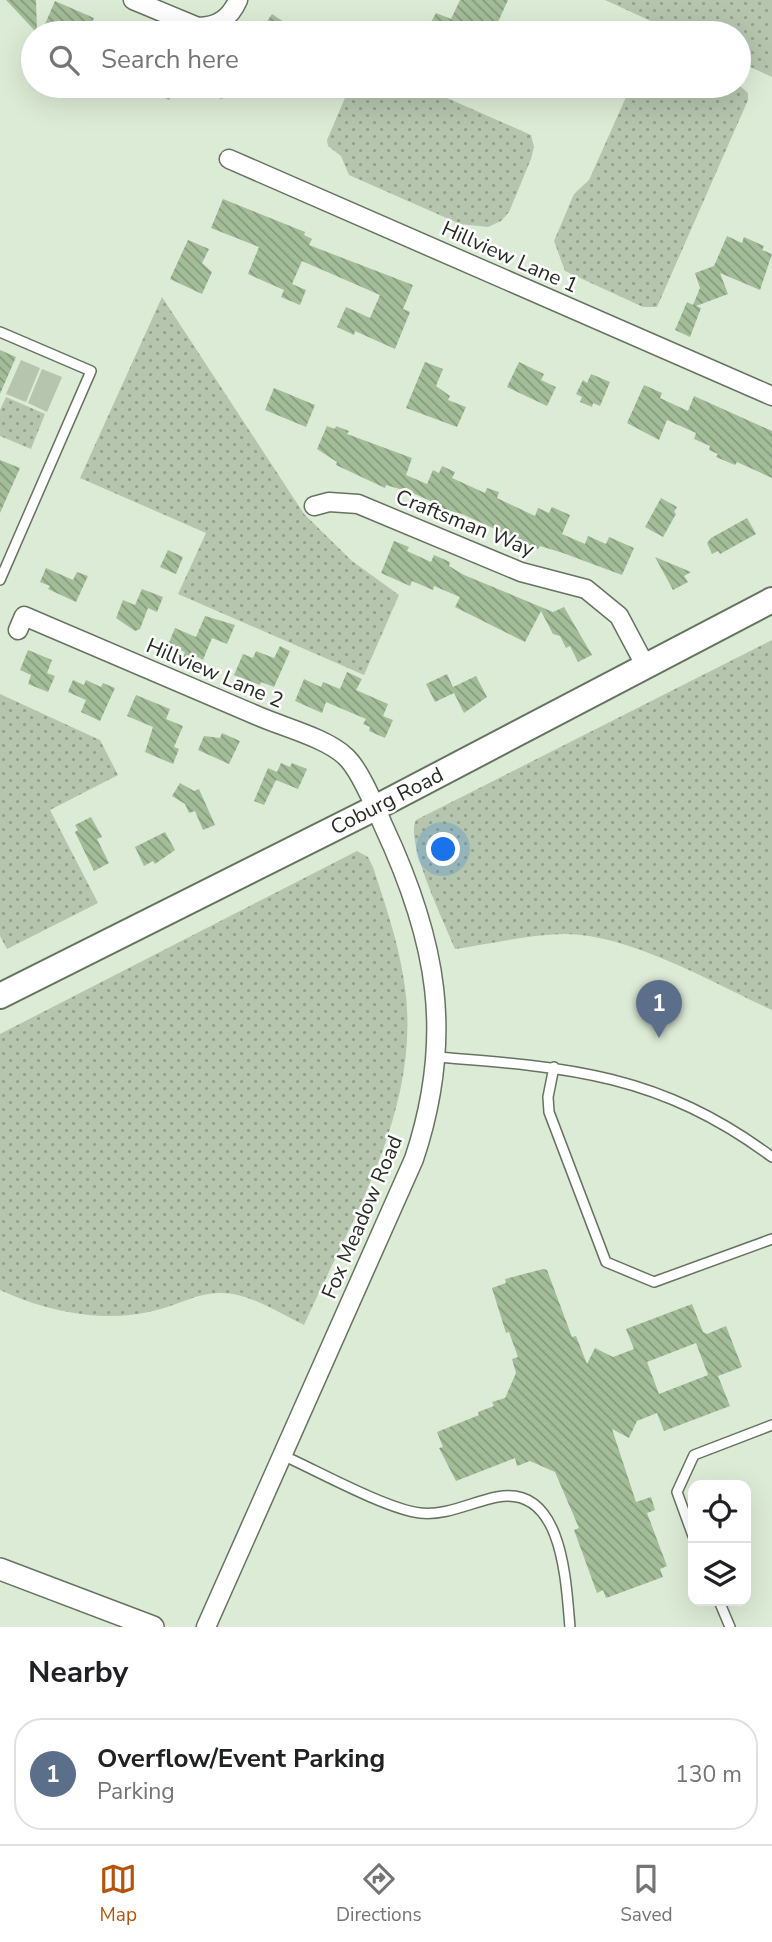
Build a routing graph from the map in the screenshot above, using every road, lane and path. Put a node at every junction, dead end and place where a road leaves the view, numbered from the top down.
1 (133, 0) edge
2 (238, 0) edge
3 (184, 21) edge
4 (222, 21) edge
5 (229, 159) dead end
6 (0, 332) edge
7 (772, 396) edge
8 (314, 506) dead end
9 (0, 580) edge
10 (772, 600) edge
11 (18, 630) dead end
12 (645, 665) junction
13 (375, 808) junction
14 (0, 996) edge
15 (436, 1057) junction
16 (554, 1067) junction
17 (772, 1157) edge
18 (772, 1239) edge
19 (772, 1425) edge
20 (282, 1455) junction
21 (688, 1522) edge
22 (0, 1569) edge
23 (721, 1606) edge
24 (153, 1627) edge
25 (206, 1627) edge
26 (570, 1627) edge
27 (730, 1627) edge

1 - 3 street
2 - 4 street
5 - 7 street, Hillview Lane 1
6 - 9 lane
8 - 12 street, Craftsman Way
10 - 12 main road, Coburg Road
11 - 13 street, Hillview Lane 2
12 - 13 main road, Coburg Road
13 - 14 main road, Coburg Road
13 - 15 street, Fox Meadow Road
15 - 16 lane
15 - 20 street, Fox Meadow Road
16 - 17 lane
16 - 18 lane
19 - 21 lane
20 - 25 street, Fox Meadow Road
20 - 26 lane
22 - 24 street
23 - 27 lane

